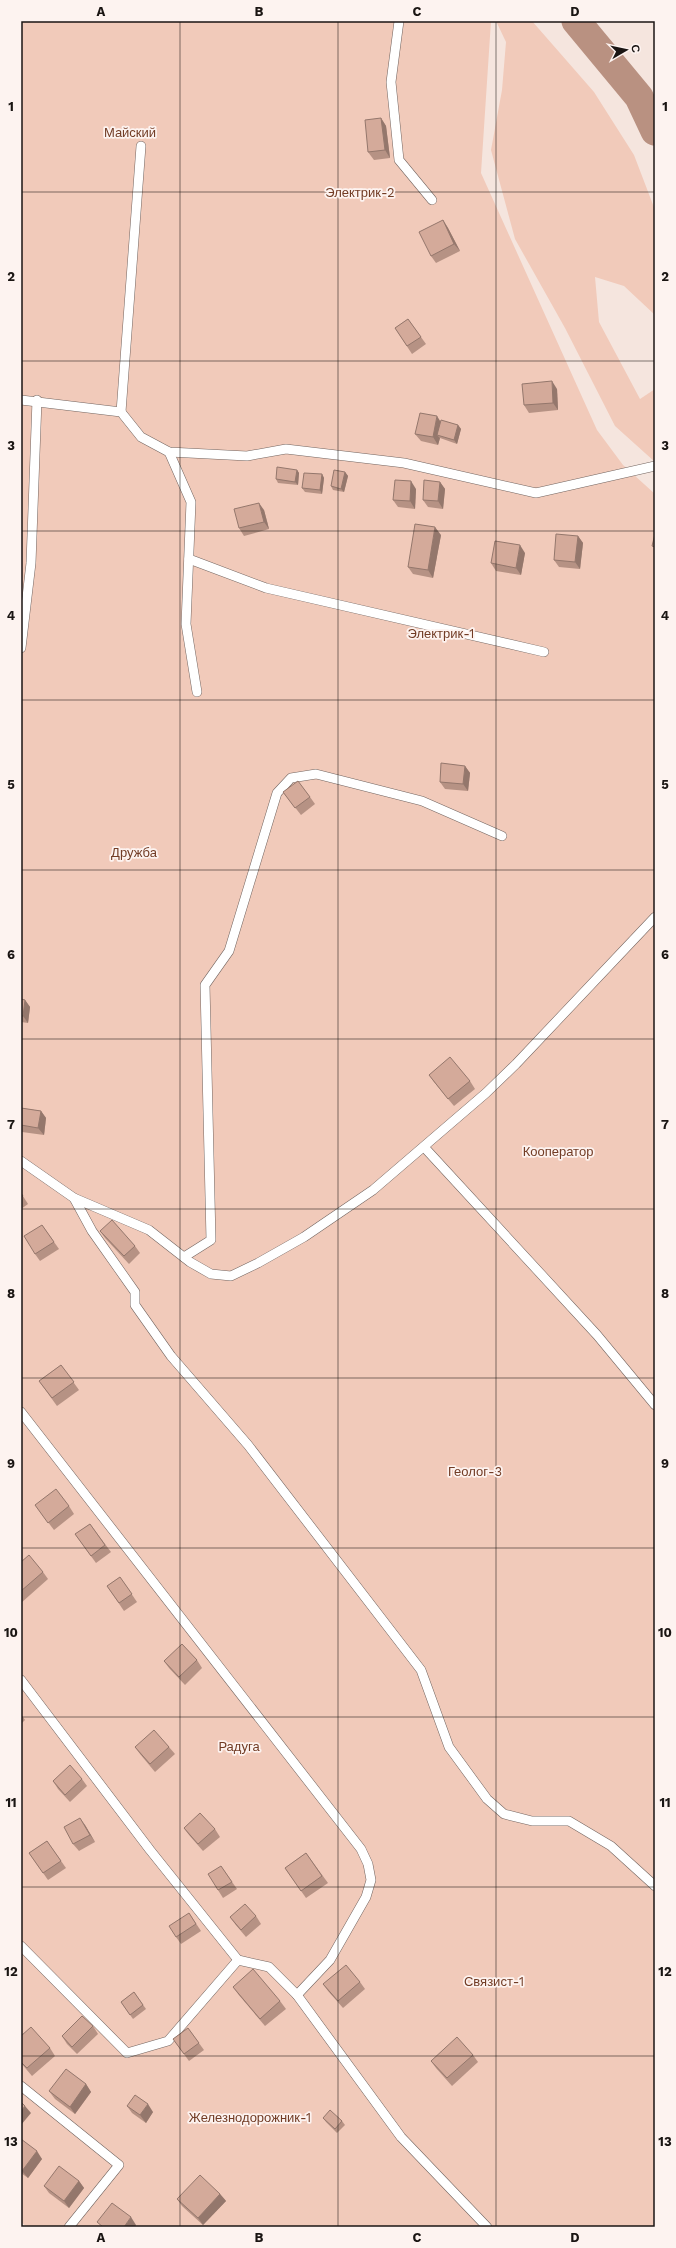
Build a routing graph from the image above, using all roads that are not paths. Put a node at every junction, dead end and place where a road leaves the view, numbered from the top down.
1 (399, 21) edge
2 (142, 146) dead end
3 (432, 200) dead end
4 (21, 400) edge
5 (37, 400) junction
6 (121, 412) junction
7 (169, 452) junction
8 (655, 466) edge
9 (189, 559) junction
10 (21, 648) edge
11 (544, 652) dead end
12 (197, 692) dead end
13 (502, 836) dead end
14 (655, 917) edge
15 (424, 1146) junction
16 (21, 1161) edge
17 (74, 1198) junction
18 (184, 1257) junction
19 (655, 1404) edge
20 (21, 1412) edge
21 (21, 1680) edge
22 (655, 1886) edge
23 (21, 1946) edge
24 (238, 1960) junction
25 (298, 1995) junction
26 (21, 2086) edge
27 (69, 2227) edge
28 (487, 2227) edge

1 - 3 lane
2 - 6 lane
4 - 5 lane
5 - 6 lane
5 - 10 lane
6 - 7 lane
7 - 8 lane
7 - 9 lane
9 - 11 lane
9 - 12 lane
13 - 18 lane
14 - 15 lane
15 - 18 lane
15 - 19 lane
16 - 17 lane
17 - 18 lane
17 - 22 lane
20 - 25 lane
21 - 24 lane
23 - 24 lane
24 - 25 lane
25 - 28 lane
26 - 27 lane

